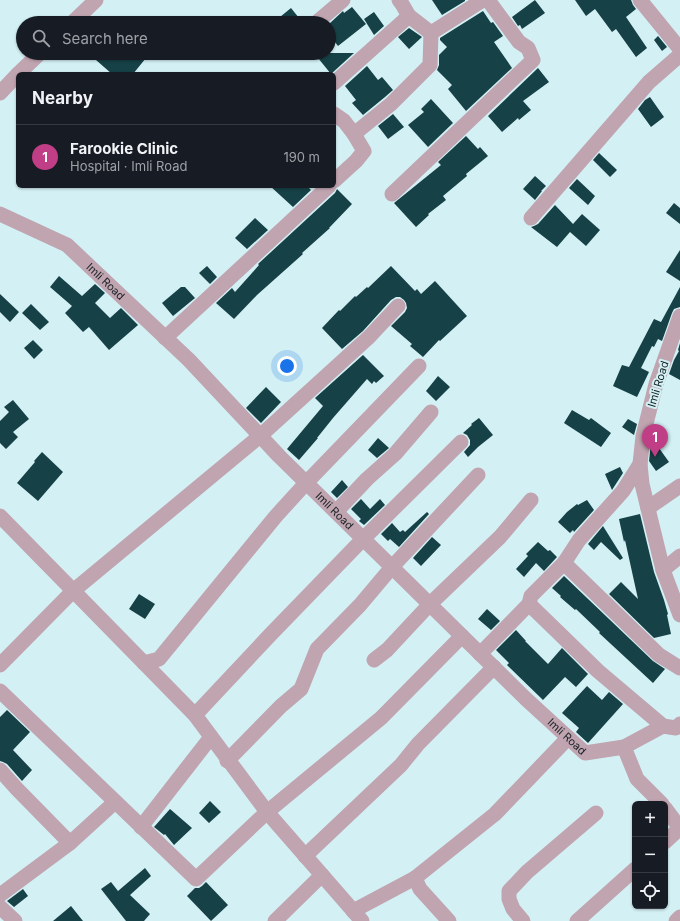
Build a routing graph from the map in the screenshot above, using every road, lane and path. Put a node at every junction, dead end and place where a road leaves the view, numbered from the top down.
1 (96, 0) edge
2 (343, 0) edge
3 (399, 0) edge
4 (483, 0) edge
5 (488, 0) edge
6 (640, 0) edge
7 (79, 16) edge
8 (324, 16) edge
9 (409, 16) junction
10 (431, 33) junction
11 (680, 49) edge
12 (680, 55) edge
13 (33, 60) edge
14 (20, 72) edge
15 (16, 76) edge
16 (336, 81) edge
17 (0, 93) edge
18 (336, 115) edge
19 (354, 134) junction
20 (336, 179) edge
21 (327, 188) edge
22 (392, 194) dead end
23 (0, 214) edge
24 (531, 218) dead end
25 (398, 306) dead end
26 (680, 316) edge
27 (165, 338) junction
28 (419, 366) dead end
29 (431, 412) dead end
30 (260, 436) junction
31 (461, 442) dead end
32 (640, 464) junction
33 (478, 475) dead end
34 (306, 483) junction
35 (680, 486) edge
36 (531, 500) dead end
37 (648, 508) junction
38 (336, 512) junction
39 (0, 516) edge
40 (363, 539) junction
41 (680, 556) edge
42 (564, 563) junction
43 (392, 567) junction
44 (663, 570) junction
45 (73, 590) junction
46 (430, 604) junction
47 (529, 604) junction
48 (680, 615) edge
49 (462, 636) junction
50 (480, 654) junction
51 (374, 660) dead end
52 (144, 663) junction
53 (0, 665) edge
54 (494, 667) junction
55 (680, 668) edge
56 (0, 691) edge
57 (195, 716) junction
58 (680, 724) edge
59 (663, 726) junction
60 (211, 737) junction
61 (568, 738) junction
62 (624, 747) junction
63 (228, 760) junction
64 (0, 770) edge
65 (659, 801) edge
66 (115, 802) junction
67 (267, 812) junction
68 (668, 812) edge
69 (596, 814) dead end
70 (141, 827) junction
71 (680, 828) edge
72 (668, 839) edge
73 (70, 843) junction
74 (305, 856) junction
75 (632, 872) edge
76 (322, 875) junction
77 (415, 878) junction
78 (0, 895) edge
79 (0, 907) edge
80 (357, 916) edge
81 (680, 917) edge
82 (15, 921) edge
83 (275, 921) edge
84 (449, 921) edge
85 (523, 921) edge
86 (577, 921) edge
87 (676, 921) edge

1 - 7 street
2 - 8 street
3 - 9 street
4 - 10 street
5 - 22 street
6 - 11 street
9 - 10 street
9 - 16 street
10 - 19 street
12 - 24 street
13 - 14 street
15 - 17 street
18 - 19 street
19 - 20 street
21 - 27 street
23 - 27 street, Imli Road
25 - 30 street
26 - 32 street, Imli Road
27 - 30 street, Imli Road
28 - 34 street
29 - 38 street
30 - 34 street, Imli Road
30 - 45 street
31 - 40 street
32 - 37 street, Imli Road
32 - 42 street
33 - 43 street
34 - 38 street, Imli Road
34 - 52 street
35 - 37 street
36 - 46 street
37 - 44 street, Imli Road
38 - 40 street, Imli Road
39 - 45 street
40 - 43 street, Imli Road
40 - 57 street
41 - 44 street
42 - 47 street
42 - 55 street
43 - 46 street, Imli Road
43 - 63 street
44 - 48 street, Imli Road
45 - 52 street
45 - 53 street
46 - 49 street, Imli Road
46 - 51 street
47 - 50 street
47 - 59 street
49 - 50 street, Imli Road
49 - 67 street
50 - 54 street, Imli Road
52 - 57 street
54 - 61 street, Imli Road
54 - 74 street
56 - 66 street
57 - 60 street
58 - 59 street, Imli Road
59 - 62 street, Imli Road
60 - 63 street
60 - 70 street
61 - 62 street, Imli Road
61 - 77 street
62 - 65 street
63 - 67 street
64 - 73 street
66 - 70 street
66 - 73 street
67 - 70 street
67 - 74 street
68 - 71 street
69 - 85 street
71 - 72 street
73 - 78 street
74 - 76 street
75 - 86 street
76 - 80 street
76 - 83 street
77 - 80 street
77 - 84 street
79 - 82 street
81 - 87 street

